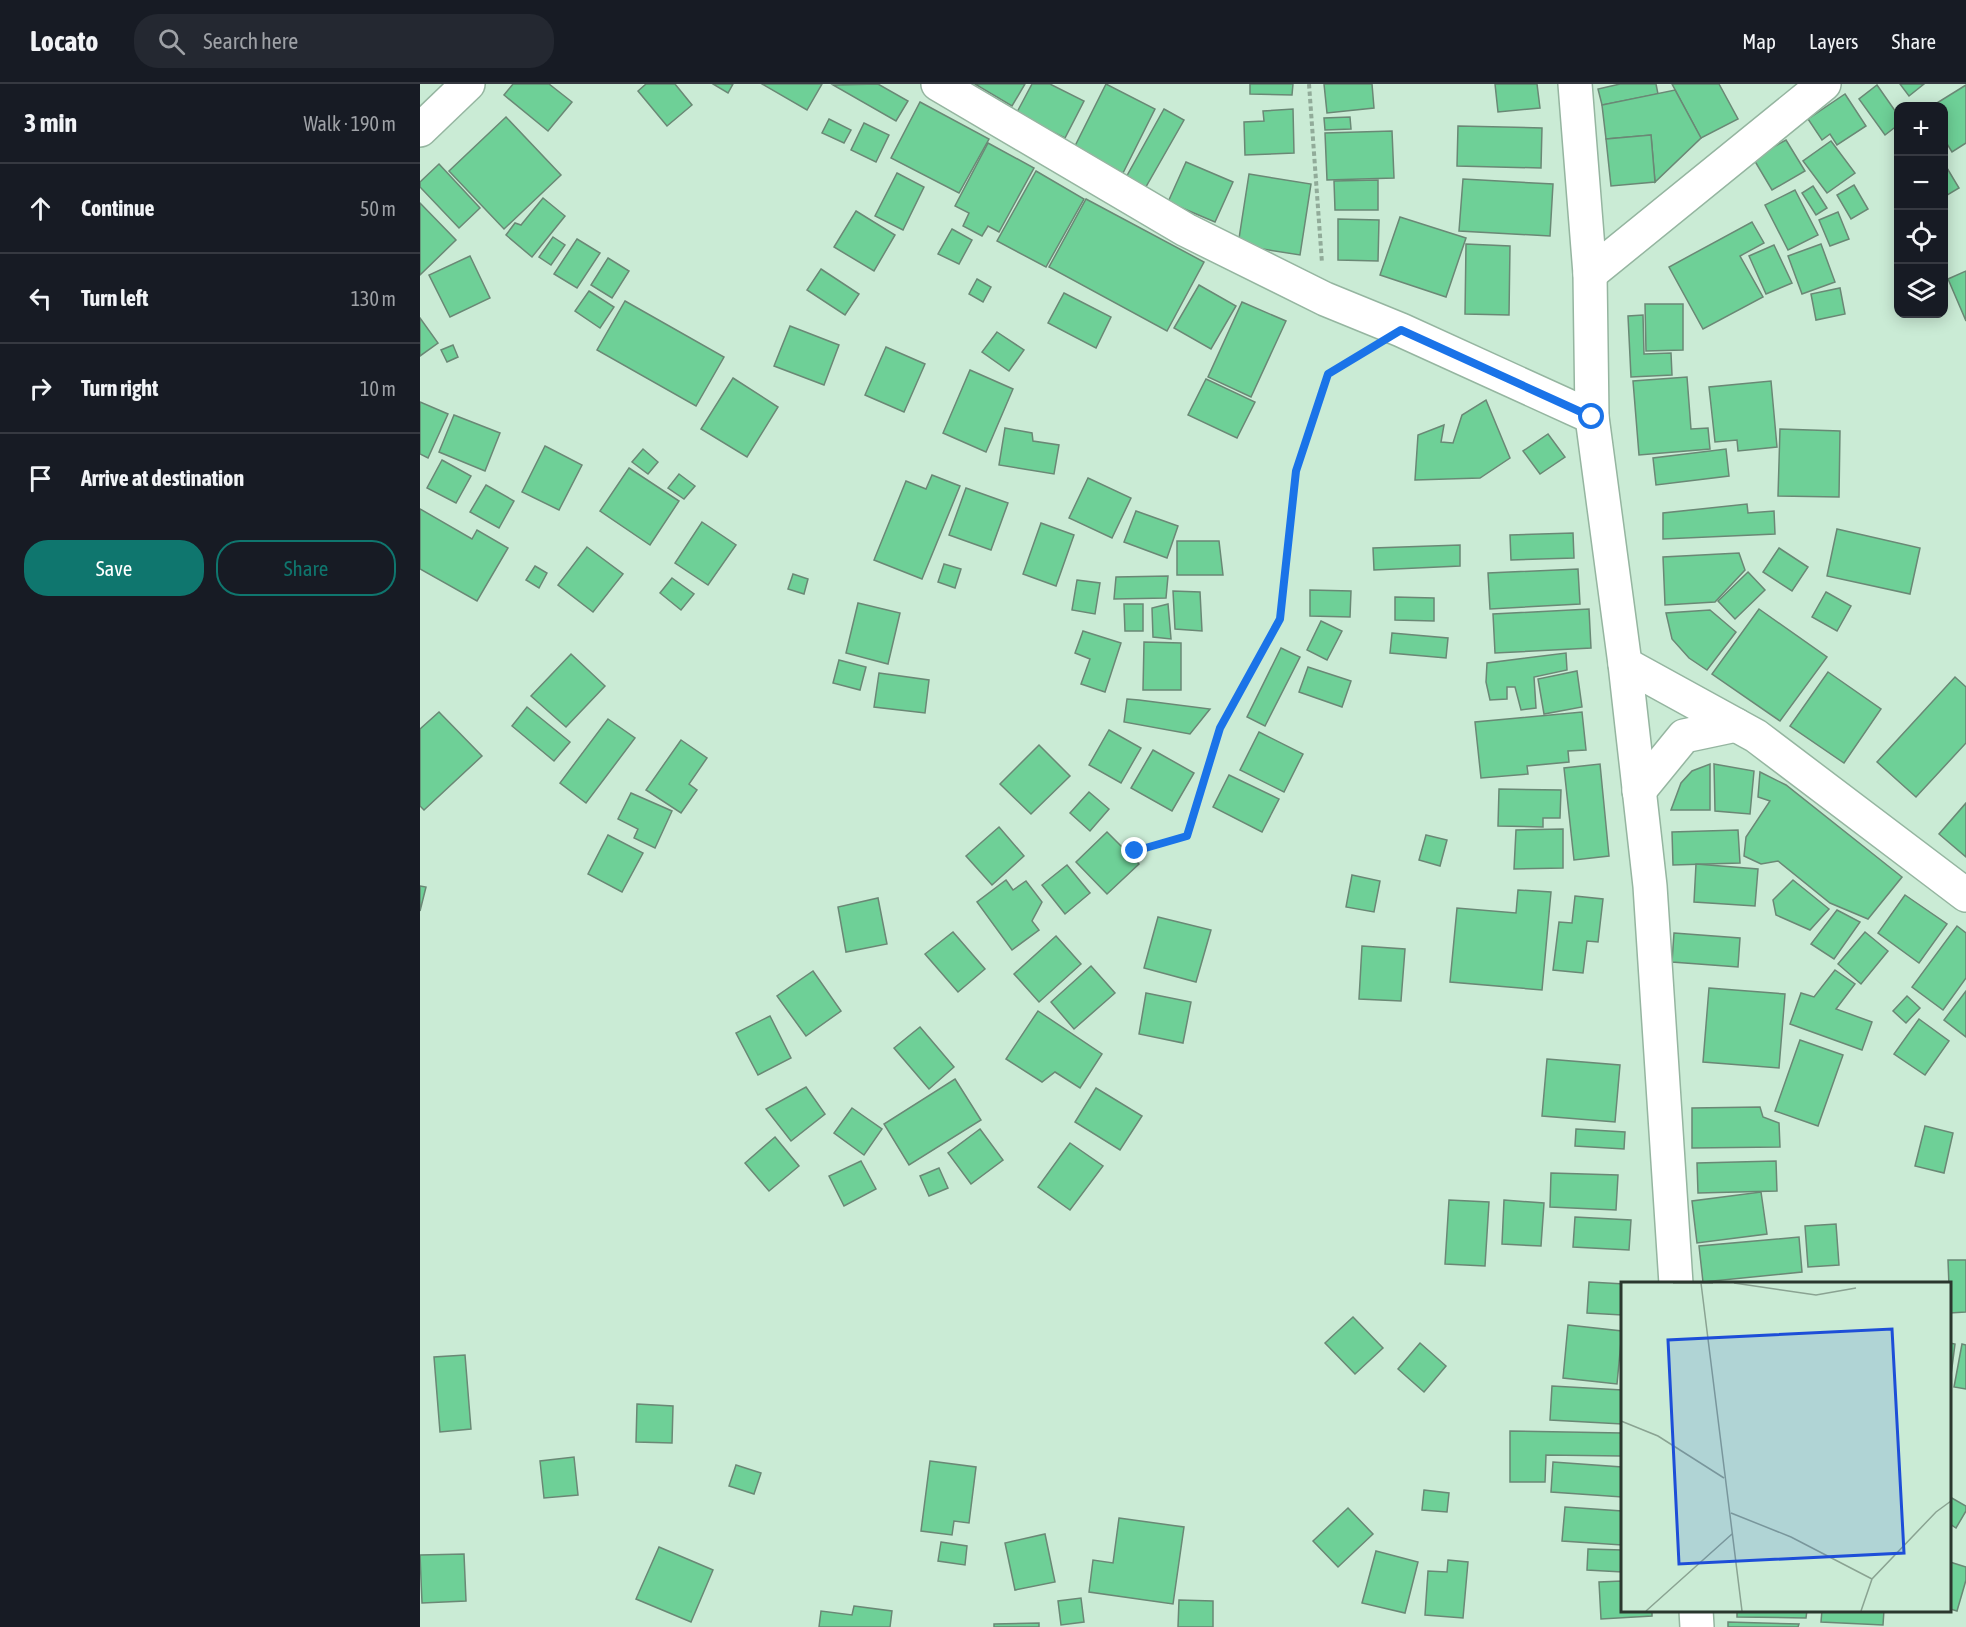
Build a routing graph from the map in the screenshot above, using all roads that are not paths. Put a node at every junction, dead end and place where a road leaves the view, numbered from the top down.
1 (468, 84) edge
2 (938, 84) edge
3 (1575, 84) edge
4 (1824, 84) edge
5 (420, 130) edge
6 (1590, 274) junction
7 (1592, 417) junction
8 (1625, 664) junction
9 (1736, 725) junction
10 (1639, 791) junction
11 (1966, 895) edge
12 (1676, 1282) edge

1 - 5 main road
2 - 7 main road
3 - 6 main road
4 - 6 main road
6 - 7 main road
7 - 8 main road
8 - 9 main road
8 - 10 main road
9 - 10 main road
9 - 11 main road
10 - 12 main road

